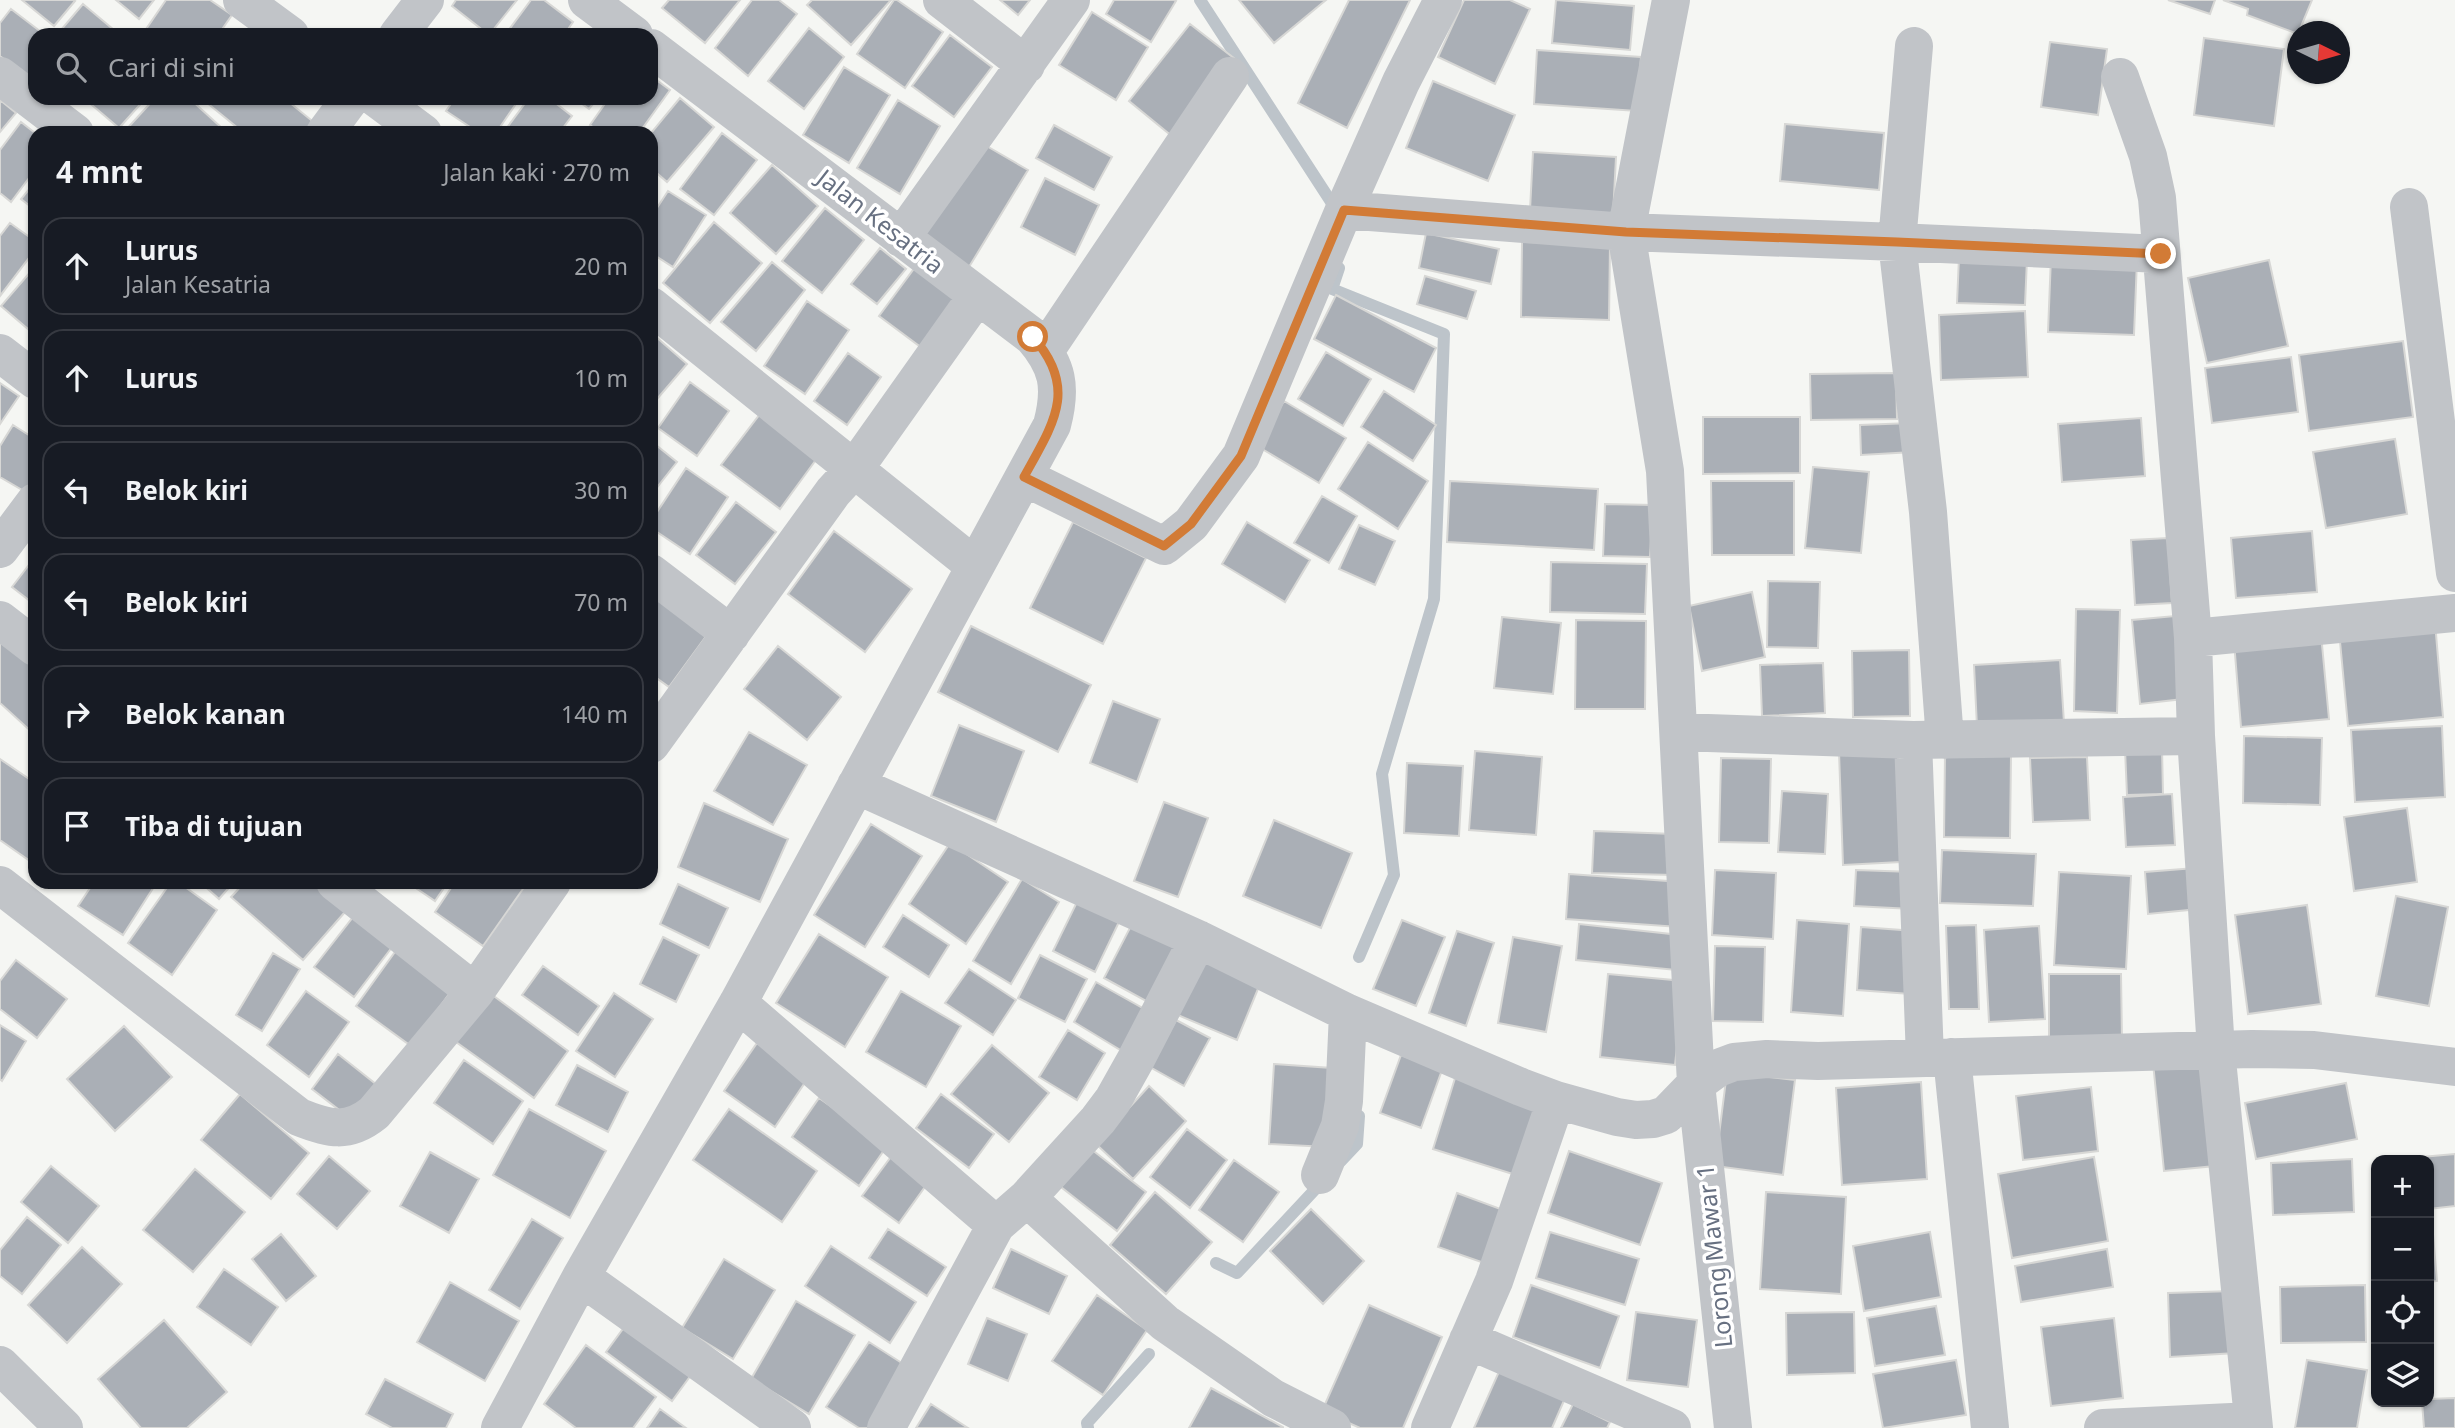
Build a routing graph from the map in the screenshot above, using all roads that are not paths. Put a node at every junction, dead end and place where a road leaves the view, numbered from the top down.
1 (242, 0) edge
2 (425, 0) edge
3 (587, 0) edge
4 (942, 0) edge
5 (1071, 0) edge
6 (1443, 0) edge
7 (1671, 0) edge
8 (280, 28) edge
9 (403, 28) edge
10 (625, 28) edge
11 (1914, 46) dead end
12 (658, 53) edge
13 (1026, 65) junction
14 (0, 76) edge
15 (1230, 76) dead end
16 (2120, 77) dead end
17 (28, 97) edge
18 (38, 105) edge
19 (346, 105) edge
20 (385, 105) edge
21 (66, 126) edge
22 (330, 126) edge
23 (414, 126) edge
24 (2409, 207) dead end
25 (1344, 210) junction
26 (1626, 232) junction
27 (901, 238) junction
28 (1897, 242) junction
29 (2161, 254) junction
30 (976, 296) junction
31 (658, 312) edge
32 (1045, 351) junction
33 (0, 353) edge
34 (28, 375) edge
35 (855, 468) junction
36 (1024, 477) junction
37 (28, 511) edge
38 (0, 549) edge
39 (975, 566) junction
40 (2455, 573) edge
41 (658, 578) edge
42 (2455, 613) edge
43 (0, 620) edge
44 (732, 634) junction
45 (2193, 638) junction
46 (28, 642) edge
47 (1679, 732) junction
48 (658, 734) edge
49 (2196, 736) junction
50 (1929, 740) junction
51 (856, 785) junction
52 (0, 885) edge
53 (344, 889) edge
54 (547, 889) edge
55 (1198, 939) junction
56 (475, 992) junction
57 (738, 1003) junction
58 (1348, 1013) junction
59 (2216, 1050) junction
60 (1938, 1057) junction
61 (2455, 1067) edge
62 (1696, 1084) junction
63 (1556, 1100) junction
64 (1320, 1175) dead end
65 (1027, 1198) junction
66 (996, 1224) junction
67 (581, 1277) junction
68 (1468, 1340) junction
69 (0, 1365) edge
70 (2253, 1424) edge
71 (64, 1428) edge
72 (500, 1428) edge
73 (792, 1428) edge
74 (886, 1428) edge
75 (1332, 1428) edge
76 (1430, 1428) edge
77 (1672, 1428) edge
78 (1733, 1428) edge
79 (1990, 1428) edge
80 (2103, 1428) edge

1 - 8 street
2 - 9 street
3 - 10 street
4 - 13 street
5 - 13 street
6 - 25 street
7 - 26 street
11 - 28 street
12 - 27 street, Jalan Kesatria
13 - 27 street
14 - 17 street
15 - 32 street
16 - 29 street
18 - 21 street
19 - 22 street
20 - 23 street
24 - 40 street
25 - 26 street
25 - 36 street
26 - 28 street
26 - 47 street, Lorong Mawar 1
27 - 30 street, Jalan Kesatria
28 - 29 street
28 - 50 street
29 - 45 street
30 - 32 street, Jalan Kesatria
30 - 35 street
31 - 35 street
32 - 36 street, Jalan Kesatria
33 - 34 street
35 - 39 street
35 - 44 street
36 - 39 street, Jalan Kesatria
37 - 38 street
39 - 51 street, Jalan Kesatria
41 - 44 street
42 - 45 street
43 - 46 street
44 - 48 street
45 - 49 street
47 - 50 street
47 - 62 street, Lorong Mawar 1
49 - 50 street
49 - 59 street
50 - 60 street
51 - 55 street
51 - 57 street, Jalan Kesatria
52 - 56 street
53 - 56 street
54 - 56 street
55 - 58 street
55 - 65 street
57 - 66 street
57 - 67 street, Jalan Kesatria
58 - 63 street
58 - 64 street
59 - 60 street
59 - 61 street
59 - 70 street
60 - 62 street
60 - 79 street
62 - 63 street
62 - 78 street, Lorong Mawar 1
63 - 68 street
65 - 66 street
65 - 75 street
66 - 74 street
67 - 72 street, Jalan Kesatria
67 - 73 street
68 - 76 street
68 - 77 street
69 - 71 street
70 - 80 street

